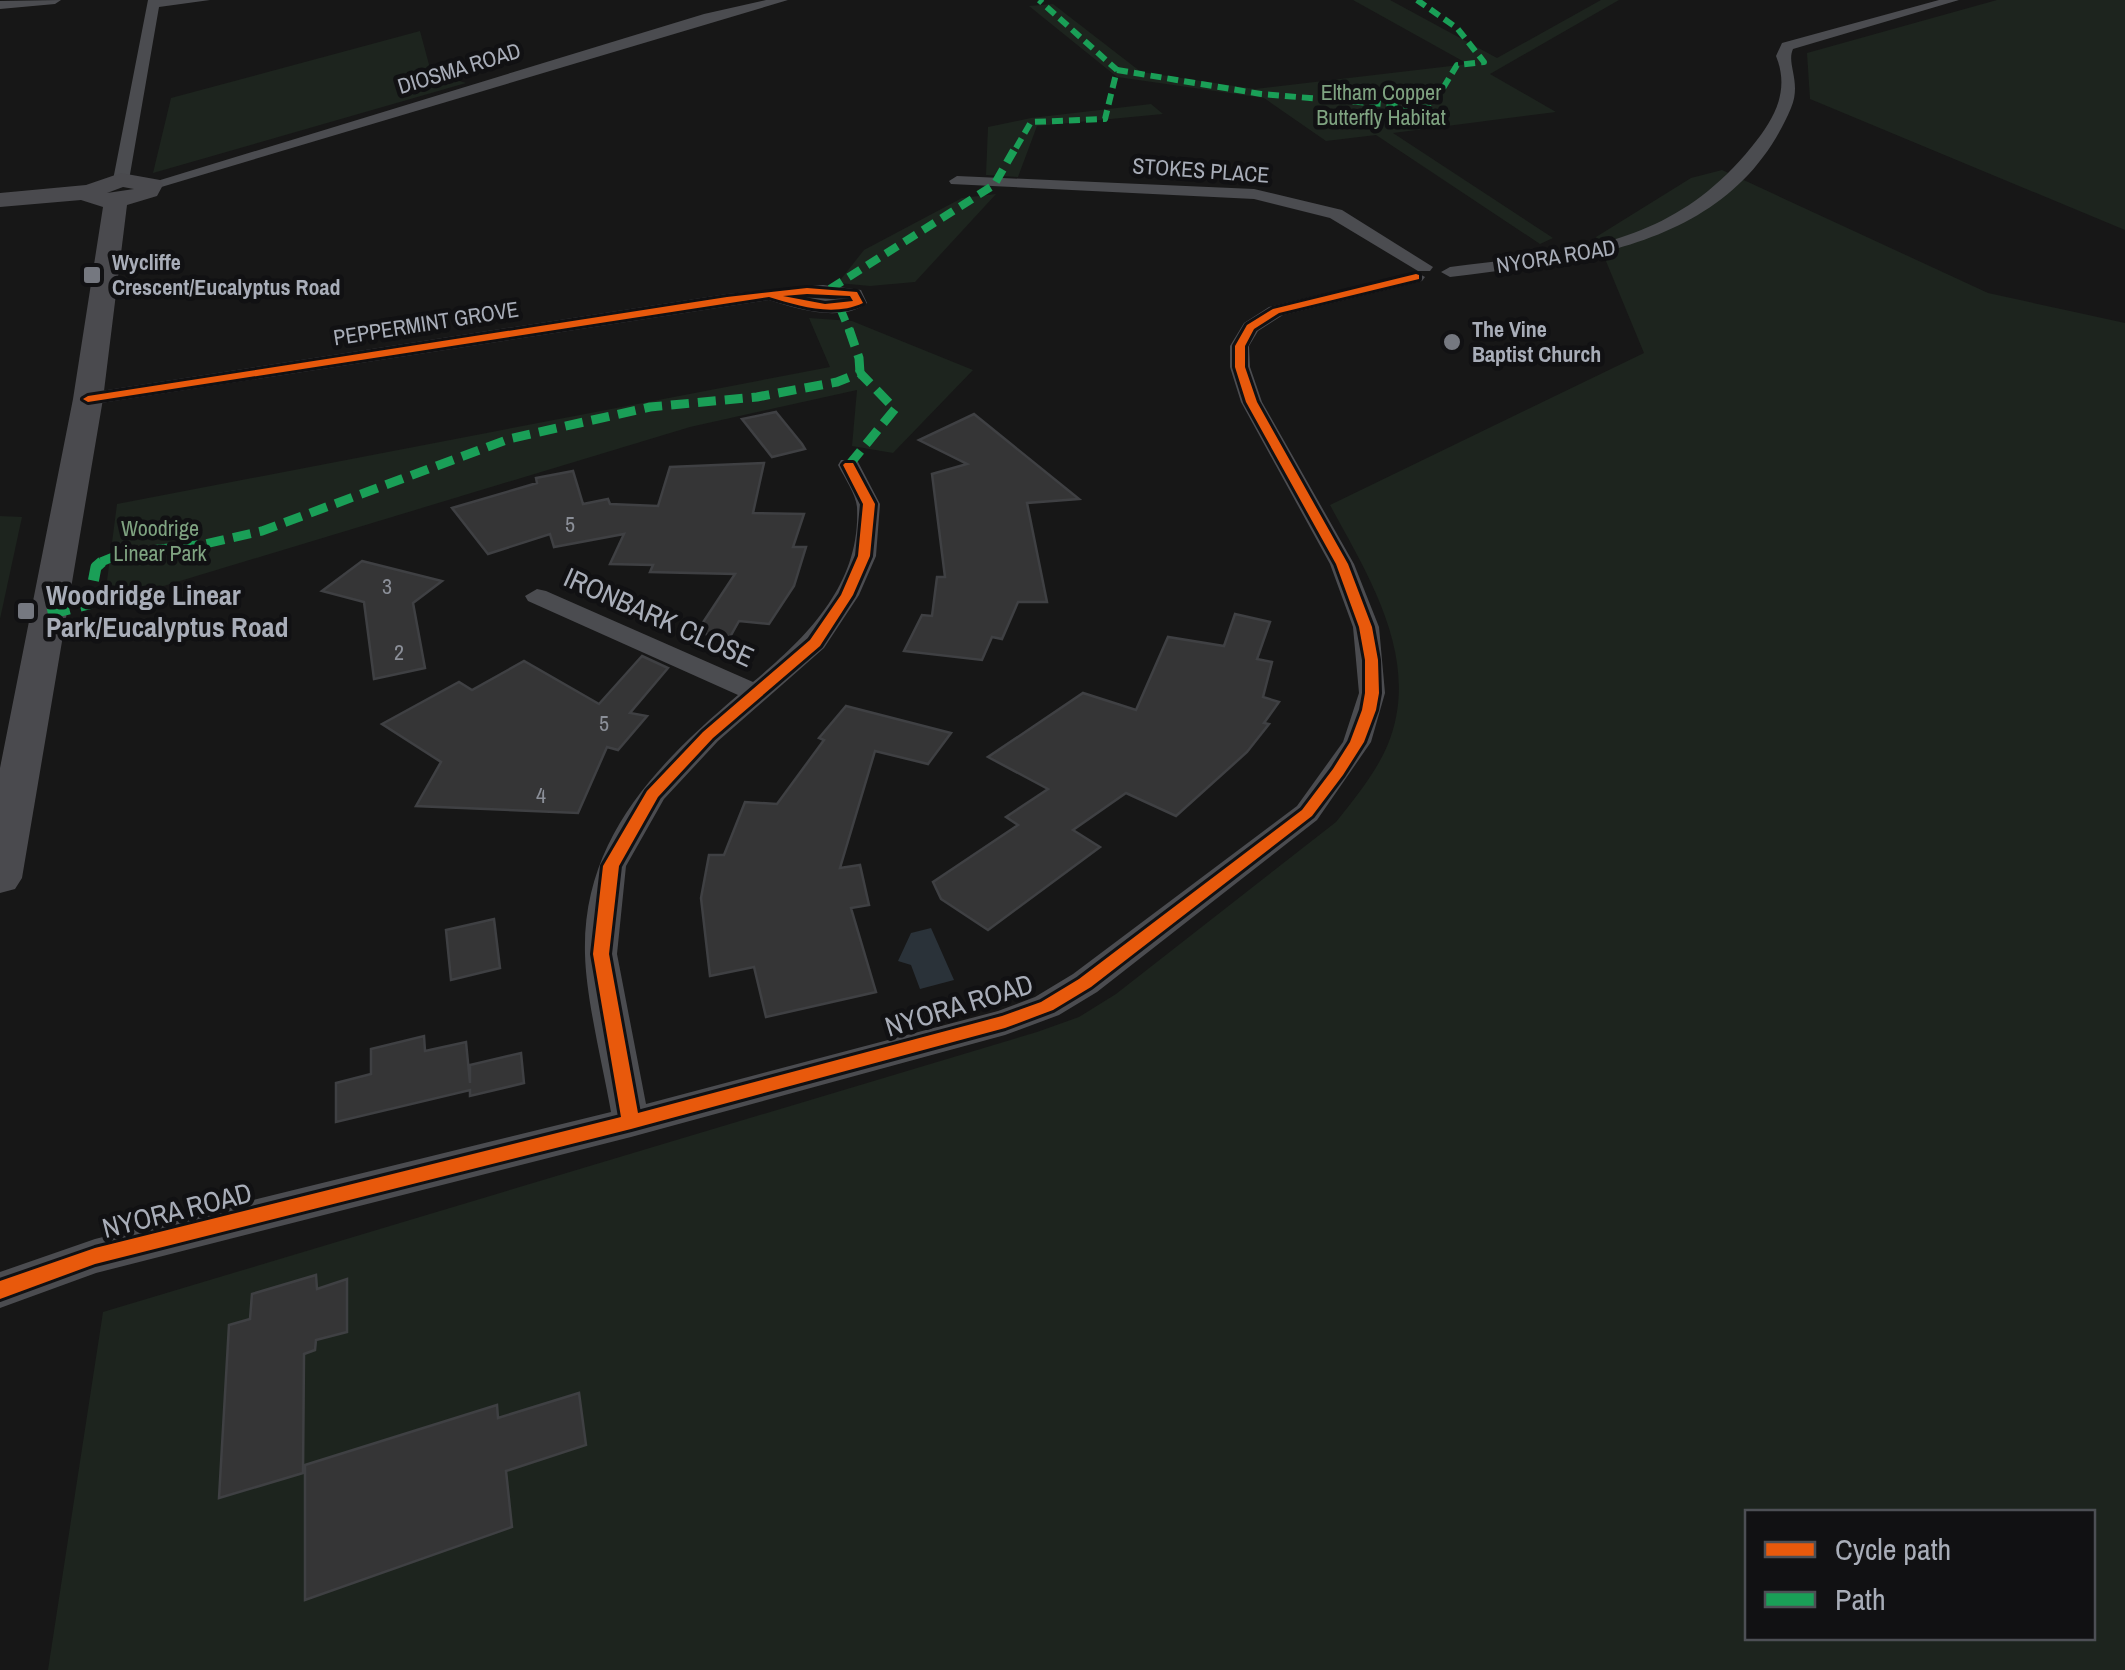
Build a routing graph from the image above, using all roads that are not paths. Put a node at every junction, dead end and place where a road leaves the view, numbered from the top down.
1 (55, 0) edge
2 (204, 0) edge
3 (782, 0) edge
4 (1953, 0) edge
5 (155, 2) edge
6 (0, 4) edge
7 (958, 181) dead end
8 (152, 184) joint
9 (109, 191) junction
10 (0, 200) edge
11 (1420, 272) junction
12 (772, 295) dead end
13 (88, 398) junction
14 (849, 465) dead end
15 (537, 596) dead end
16 (756, 693) junction
17 (0, 878) edge
18 (631, 1122) junction
19 (0, 1290) edge

1 - 6 street
2 - 5 street
3 - 8 street, DIOSMA ROAD
4 - 11 street, NYORA ROAD
5 - 9 street
7 - 11 street, STOKES PLACE
8 - 9 street
9 - 10 street
9 - 13 street
11 - 18 street, NYORA ROAD
12 - 13 street, PEPPERMINT GROVE
13 - 17 street
14 - 16 street
15 - 16 street, IRONBARK CLOSE
16 - 18 street
18 - 19 street, NYORA ROAD

